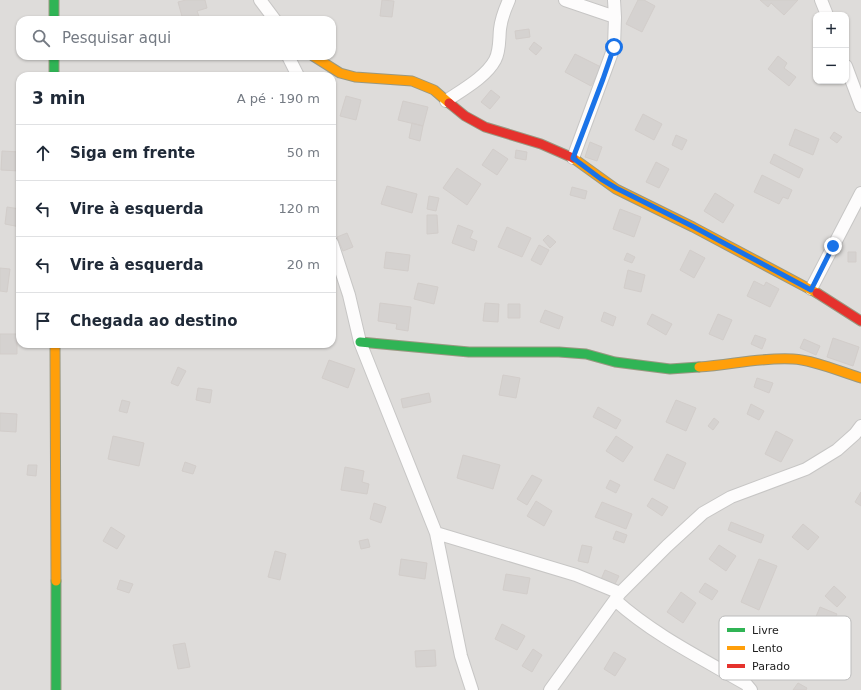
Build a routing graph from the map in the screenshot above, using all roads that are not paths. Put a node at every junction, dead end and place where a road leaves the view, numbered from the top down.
1 (54, 0) edge
2 (508, 0) edge
3 (565, 0) edge
4 (614, 0) edge
5 (822, 0) edge
6 (262, 4) edge
7 (826, 12) edge
8 (54, 16) edge
9 (268, 16) edge
10 (272, 16) edge
11 (615, 17) junction
12 (54, 60) edge
13 (290, 60) edge
14 (319, 60) edge
15 (54, 72) edge
16 (296, 72) edge
17 (849, 74) edge
18 (446, 101) junction
19 (861, 106) edge
20 (573, 158) junction
21 (861, 193) edge
22 (336, 255) edge
23 (811, 290) junction
24 (861, 321) edge
25 (360, 342) junction
26 (55, 348) edge
27 (861, 378) edge
28 (861, 426) edge
29 (436, 533) junction
30 (618, 597) junction
31 (719, 669) edge
32 (739, 680) edge
33 (56, 690) edge
34 (472, 690) edge
35 (550, 690) edge
36 (751, 690) edge

1 - 8 street
2 - 18 street
3 - 11 street
4 - 11 street
5 - 7 street
6 - 9 street
6 - 10 street
11 - 20 street
12 - 15 street
13 - 16 street
14 - 18 street
17 - 19 street
18 - 20 street
20 - 23 street
21 - 23 street
22 - 25 street
23 - 24 street
25 - 27 street
25 - 29 street
26 - 33 street
28 - 30 street
29 - 30 street
29 - 34 street
30 - 31 street
30 - 35 street
32 - 36 street

